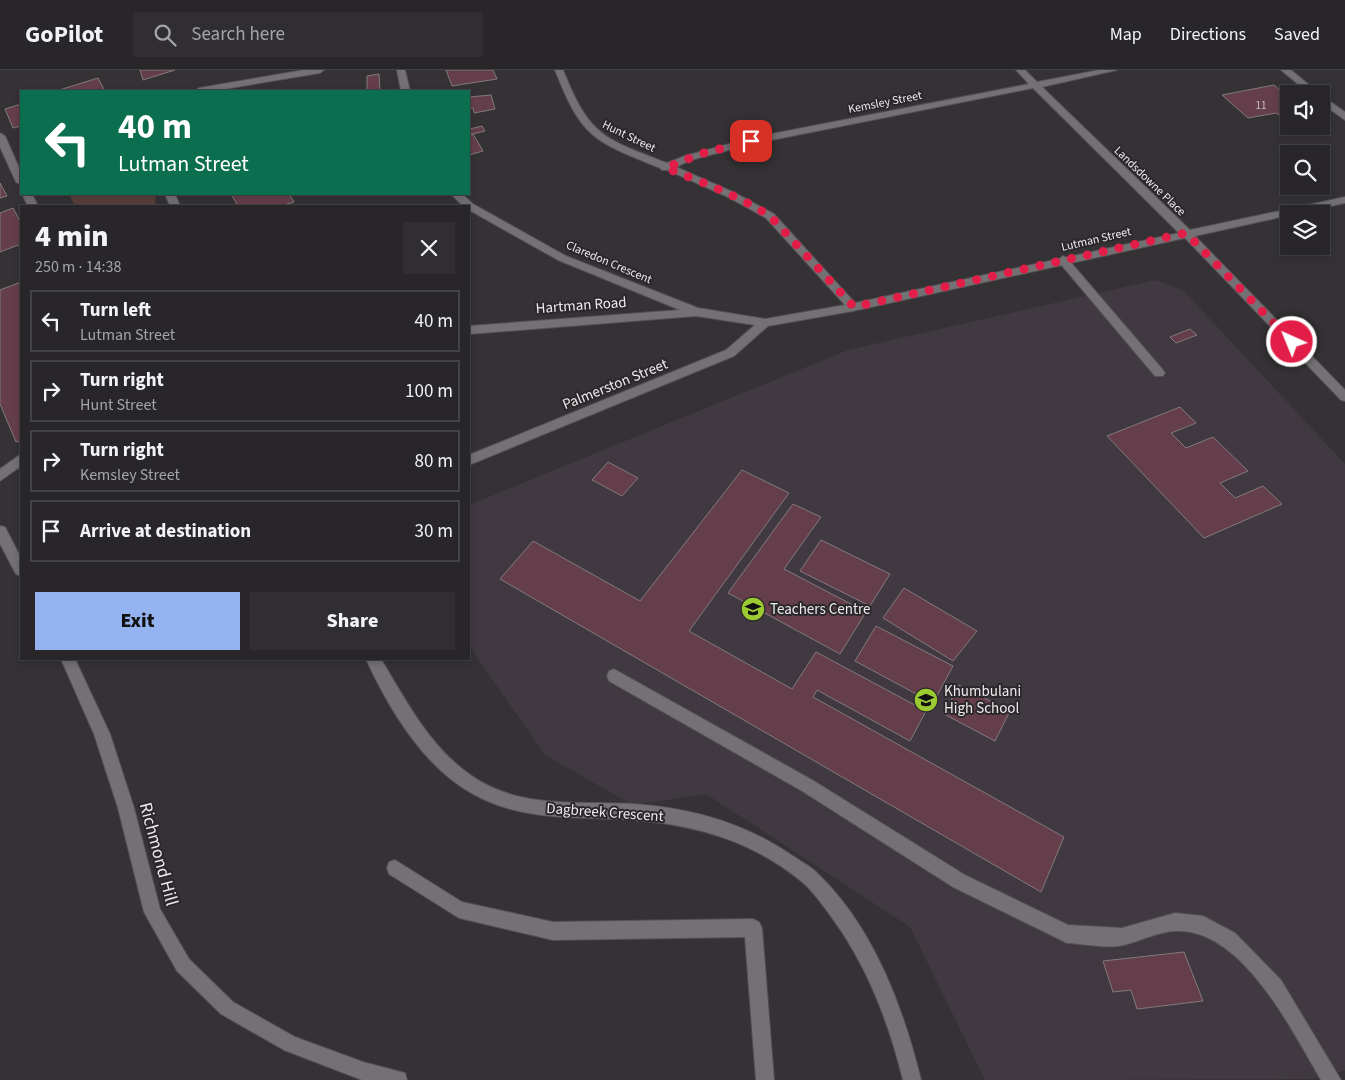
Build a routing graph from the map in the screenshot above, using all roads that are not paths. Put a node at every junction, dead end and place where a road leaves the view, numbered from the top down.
1 (320, 70) edge
2 (401, 70) edge
3 (559, 70) edge
4 (1020, 70) edge
5 (1113, 70) edge
6 (1285, 70) edge
7 (1304, 85) edge
8 (1034, 86) junction
9 (205, 90) edge
10 (406, 90) edge
11 (1330, 105) edge
12 (1345, 105) edge
13 (1333, 107) junction
14 (1345, 117) edge
15 (0, 136) edge
16 (666, 168) junction
17 (20, 180) edge
18 (457, 195) edge
19 (1345, 200) edge
20 (468, 205) edge
21 (470, 207) edge
22 (1186, 233) junction
23 (1063, 260) junction
24 (854, 307) junction
25 (696, 312) junction
26 (765, 324) junction
27 (470, 330) edge
28 (1159, 373) dead end
29 (1345, 397) edge
30 (20, 458) edge
31 (20, 459) edge
32 (470, 460) edge
33 (0, 462) edge
34 (0, 476) edge
35 (0, 531) edge
36 (20, 568) edge
37 (68, 660) edge
38 (374, 660) edge
39 (614, 676) dead end
40 (395, 868) dead end
41 (398, 1080) edge
42 (765, 1080) edge
43 (912, 1080) edge
44 (1332, 1080) edge

1 - 9 street
2 - 10 street
3 - 16 street, Hunt Street
4 - 8 street, Landsdowne Place
5 - 8 street, Kemsley Street
6 - 7 street
8 - 16 street, Kemsley Street
8 - 22 street, Landsdowne Place
11 - 13 street
12 - 13 street
13 - 14 street
15 - 17 street
16 - 24 street, Hunt Street
18 - 20 street, Claredon Crescent
19 - 22 street, Lutman Street
21 - 25 street, Claredon Crescent
22 - 23 street, Lutman Street
22 - 29 street, Landsdowne Place
23 - 24 street, Lutman Street
23 - 28 street
24 - 26 street
25 - 26 street, Claredon Crescent
25 - 27 street, Hartman Road
26 - 32 street, Palmerston Street
30 - 33 street
31 - 34 street
35 - 36 street
37 - 41 street, Richmond Hill
38 - 43 street, Dagbreek Crescent
39 - 44 street
40 - 42 street

